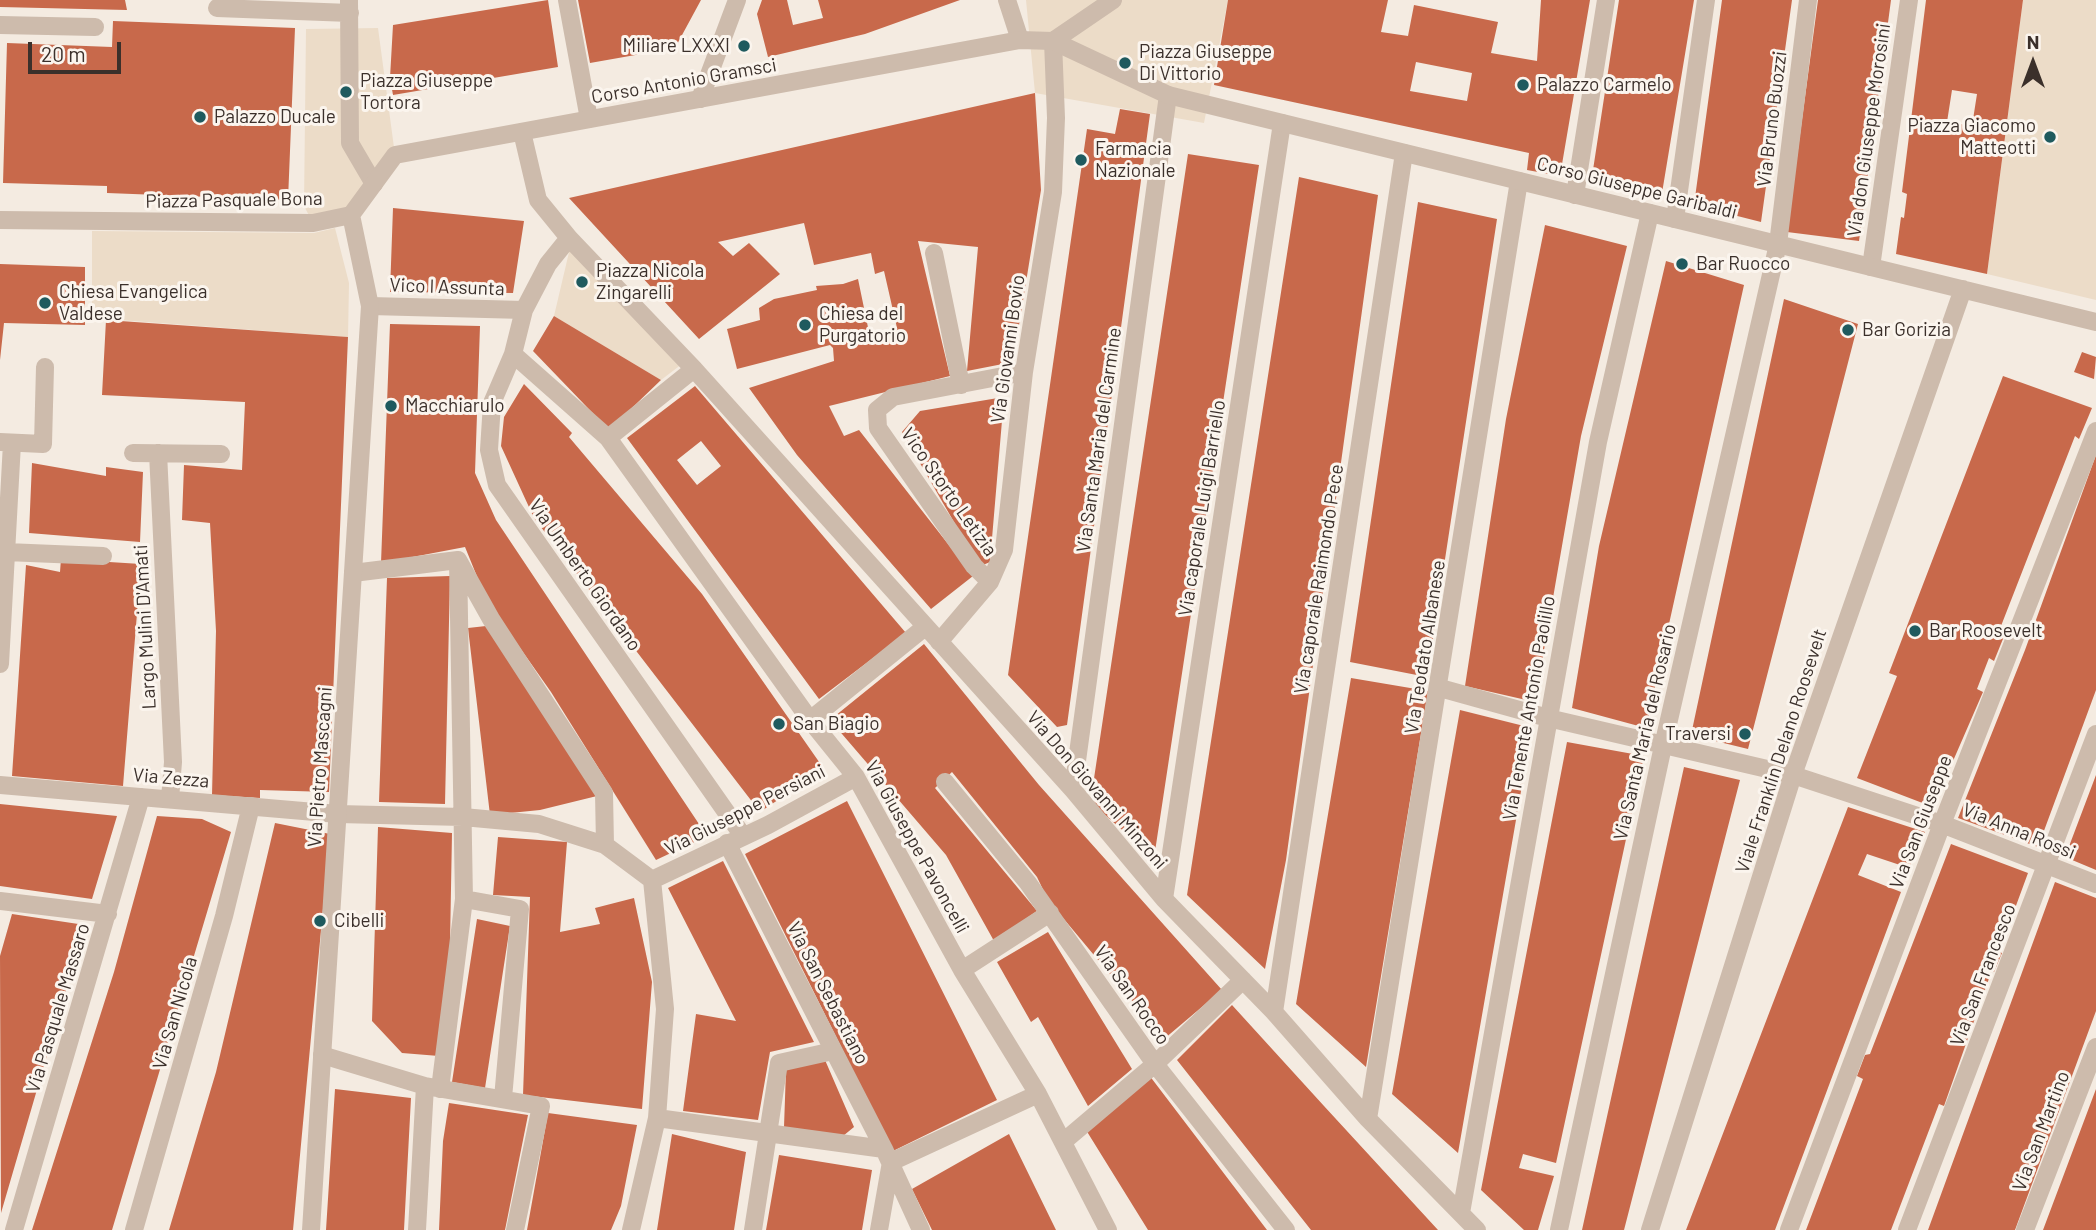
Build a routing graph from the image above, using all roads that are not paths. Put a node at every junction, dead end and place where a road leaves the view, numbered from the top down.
1 (567, 0) edge
2 (737, 0) edge
3 (1007, 0) edge
4 (1606, 0) edge
5 (1706, 0) edge
6 (1808, 0) edge
7 (1909, 0) edge
8 (1110, 1) edge
9 (217, 8) dead end
10 (350, 14) edge
11 (0, 25) edge
12 (95, 27) dead end
13 (1020, 40) junction
14 (1053, 41) junction
15 (1168, 95) junction
16 (700, 99) junction
17 (589, 120) junction
18 (1282, 123) junction
19 (522, 132) junction
20 (1404, 153) junction
21 (1519, 181) junction
22 (374, 184) junction
23 (1575, 195) junction
24 (1650, 213) junction
25 (351, 215) junction
26 (1675, 219) junction
27 (0, 220) edge
28 (569, 238) junction
29 (1778, 244) junction
30 (934, 253) dead end
31 (1871, 267) junction
32 (1963, 289) junction
33 (370, 306) junction
34 (524, 310) junction
35 (2096, 321) edge
36 (513, 354) junction
37 (45, 367) dead end
38 (694, 369) junction
39 (1024, 372) junction
40 (961, 385) junction
41 (2096, 431) edge
42 (608, 438) junction
43 (6, 442) edge
44 (133, 453) dead end
45 (158, 453) junction
46 (221, 454) dead end
47 (6, 552) junction
48 (103, 556) dead end
49 (458, 560) junction
50 (354, 573) junction
51 (990, 582) junction
52 (925, 627) junction
53 (939, 642) junction
54 (0, 664) edge
55 (1440, 688) junction
56 (1548, 718) junction
57 (810, 720) junction
58 (2096, 734) edge
59 (1663, 746) junction
60 (1793, 775) junction
61 (856, 777) junction
62 (945, 782) dead end
63 (0, 785) edge
64 (1073, 790) junction
65 (141, 797) junction
66 (170, 800) junction
67 (251, 806) junction
68 (338, 814) junction
69 (463, 817) junction
70 (1942, 824) junction
71 (735, 839) junction
72 (606, 845) junction
73 (2047, 866) junction
74 (652, 880) junction
75 (2096, 884) edge
76 (464, 899) junction
77 (1164, 899) junction
78 (0, 901) edge
79 (1050, 913) junction
80 (108, 914) junction
81 (962, 970) junction
82 (1243, 980) junction
83 (1274, 1012) junction
84 (2096, 1047) edge
85 (833, 1051) junction
86 (322, 1055) junction
87 (1155, 1064) junction
88 (432, 1088) junction
89 (1038, 1094) junction
90 (503, 1098) junction
91 (657, 1118) junction
92 (1368, 1119) junction
93 (768, 1132) junction
94 (1063, 1142) junction
95 (887, 1156) junction
96 (1461, 1213) junction
97 (14, 1230) edge
98 (134, 1230) edge
99 (311, 1230) edge
100 (417, 1230) edge
101 (515, 1230) edge
102 (631, 1230) edge
103 (753, 1230) edge
104 (879, 1230) edge
105 (921, 1230) edge
106 (1108, 1230) edge
107 (1286, 1230) edge
108 (1477, 1230) edge
109 (1559, 1230) edge
110 (1650, 1230) edge
111 (1789, 1230) edge
112 (1907, 1230) edge
113 (2025, 1230) edge

1 - 17 street
2 - 16 street
3 - 13 street
4 - 23 street
5 - 26 street
6 - 29 street, Via Bruno Buozzi
7 - 31 street, Via don Giuseppe Morosini
8 - 14 street
9 - 10 street
10 - 22 street
11 - 12 street
13 - 14 street, Corso Antonio Gramsci
13 - 16 street, Corso Antonio Gramsci
14 - 15 street
14 - 39 street, Via Giovanni Bovio
15 - 18 street, Corso Giuseppe Garibaldi
15 - 64 street, Via Santa Maria del Carmine
16 - 17 street, Corso Antonio Gramsci
17 - 19 street, Corso Antonio Gramsci
18 - 20 street, Corso Giuseppe Garibaldi
18 - 77 street, Via caporale Luigi Barriello
19 - 22 street, Corso Antonio Gramsci
19 - 28 street
20 - 21 street, Corso Giuseppe Garibaldi
20 - 83 street, Via caporale Raimondo Pece
21 - 23 street, Corso Giuseppe Garibaldi
21 - 55 street, Via Teodato Albanese
22 - 25 street, Corso Antonio Gramsci
23 - 24 street, Corso Giuseppe Garibaldi
24 - 26 street, Corso Giuseppe Garibaldi
24 - 56 street, Via Tenente Antonio Paolillo
25 - 27 street, Piazza Pasquale Bona
25 - 33 street, Piazza Pasquale Bona
26 - 29 street, Corso Giuseppe Garibaldi
28 - 34 street
28 - 38 street
29 - 31 street, Corso Giuseppe Garibaldi
29 - 59 street, Via Santa Maria del Rosario
30 - 40 street
31 - 32 street, Corso Giuseppe Garibaldi
32 - 35 street, Corso Giuseppe Garibaldi
32 - 60 street, Viale Franklin Delano Roosevelt
33 - 34 street, Vico I Assunta
33 - 50 street, Via Pietro Mascagni
34 - 36 street, Via Umberto Giordano
36 - 42 street, Via Giuseppe Pavoncelli
36 - 71 street, Via Umberto Giordano
37 - 43 street
38 - 42 street
38 - 52 street, Via Don Giovanni Minzoni
39 - 40 street, Vico Storto Letizia
39 - 51 street, Via Giovanni Bovio
40 - 51 street, Vico Storto Letizia
41 - 70 street, Via San Giuseppe
42 - 57 street, Via Giuseppe Pavoncelli
43 - 47 street
44 - 45 street
45 - 46 street
45 - 66 street, Largo Mulini D'Amati
47 - 48 street
47 - 54 street
49 - 50 street
49 - 69 street
49 - 72 street
50 - 68 street, Via Pietro Mascagni
51 - 53 street, Via Giovanni Bovio
52 - 53 street, Via Don Giovanni Minzoni
52 - 57 street
53 - 64 street, Via Don Giovanni Minzoni
55 - 56 street, Via Anna Rossi
55 - 92 street, Via Teodato Albanese
56 - 59 street, Via Anna Rossi
56 - 96 street, Via Tenente Antonio Paolillo
57 - 61 street, Via Giuseppe Pavoncelli
58 - 73 street, Via San Francesco
59 - 60 street, Via Anna Rossi
59 - 109 street, Via Santa Maria del Rosario
60 - 70 street, Via Anna Rossi
60 - 110 street, Viale Franklin Delano Roosevelt
61 - 71 street, Via Giuseppe Persiani
61 - 81 street, Via Giuseppe Pavoncelli
62 - 79 street, Via San Rocco
63 - 65 street, Via Zezza
64 - 77 street, Via Don Giovanni Minzoni
65 - 66 street, Via Zezza
65 - 80 street, Via Pasquale Massaro
66 - 67 street, Via Zezza
67 - 68 street, Via Zezza
67 - 98 street, Via San Nicola
68 - 69 street, Via Zezza
68 - 86 street, Via Pietro Mascagni
69 - 72 street, Via Zezza
69 - 76 street
70 - 73 street, Via Anna Rossi
70 - 111 street, Via San Giuseppe
71 - 74 street, Via Giuseppe Persiani
71 - 85 street, Via San Sebastiano
72 - 74 street, Via Zezza
73 - 75 street, Via Anna Rossi
73 - 112 street, Via San Francesco
74 - 91 street
76 - 88 street
76 - 90 street
77 - 82 street, Via Don Giovanni Minzoni
78 - 80 street
79 - 81 street
79 - 87 street, Via San Rocco
80 - 97 street, Via Pasquale Massaro
81 - 89 street, Via Giuseppe Pavoncelli
82 - 83 street, Via Don Giovanni Minzoni
82 - 87 street
83 - 92 street, Via Don Giovanni Minzoni
84 - 113 street, Via San Martino
85 - 93 street
85 - 95 street, Via San Sebastiano
86 - 88 street
86 - 99 street, Via Pietro Mascagni
87 - 94 street
87 - 107 street, Via San Rocco
88 - 90 street
88 - 100 street
89 - 94 street, Via Giuseppe Pavoncelli
89 - 95 street
90 - 101 street
91 - 93 street
91 - 102 street
92 - 96 street, Via Don Giovanni Minzoni
93 - 95 street
93 - 103 street
94 - 106 street, Via Giuseppe Pavoncelli
95 - 104 street
95 - 105 street, Via San Sebastiano
96 - 108 street, Via Don Giovanni Minzoni

